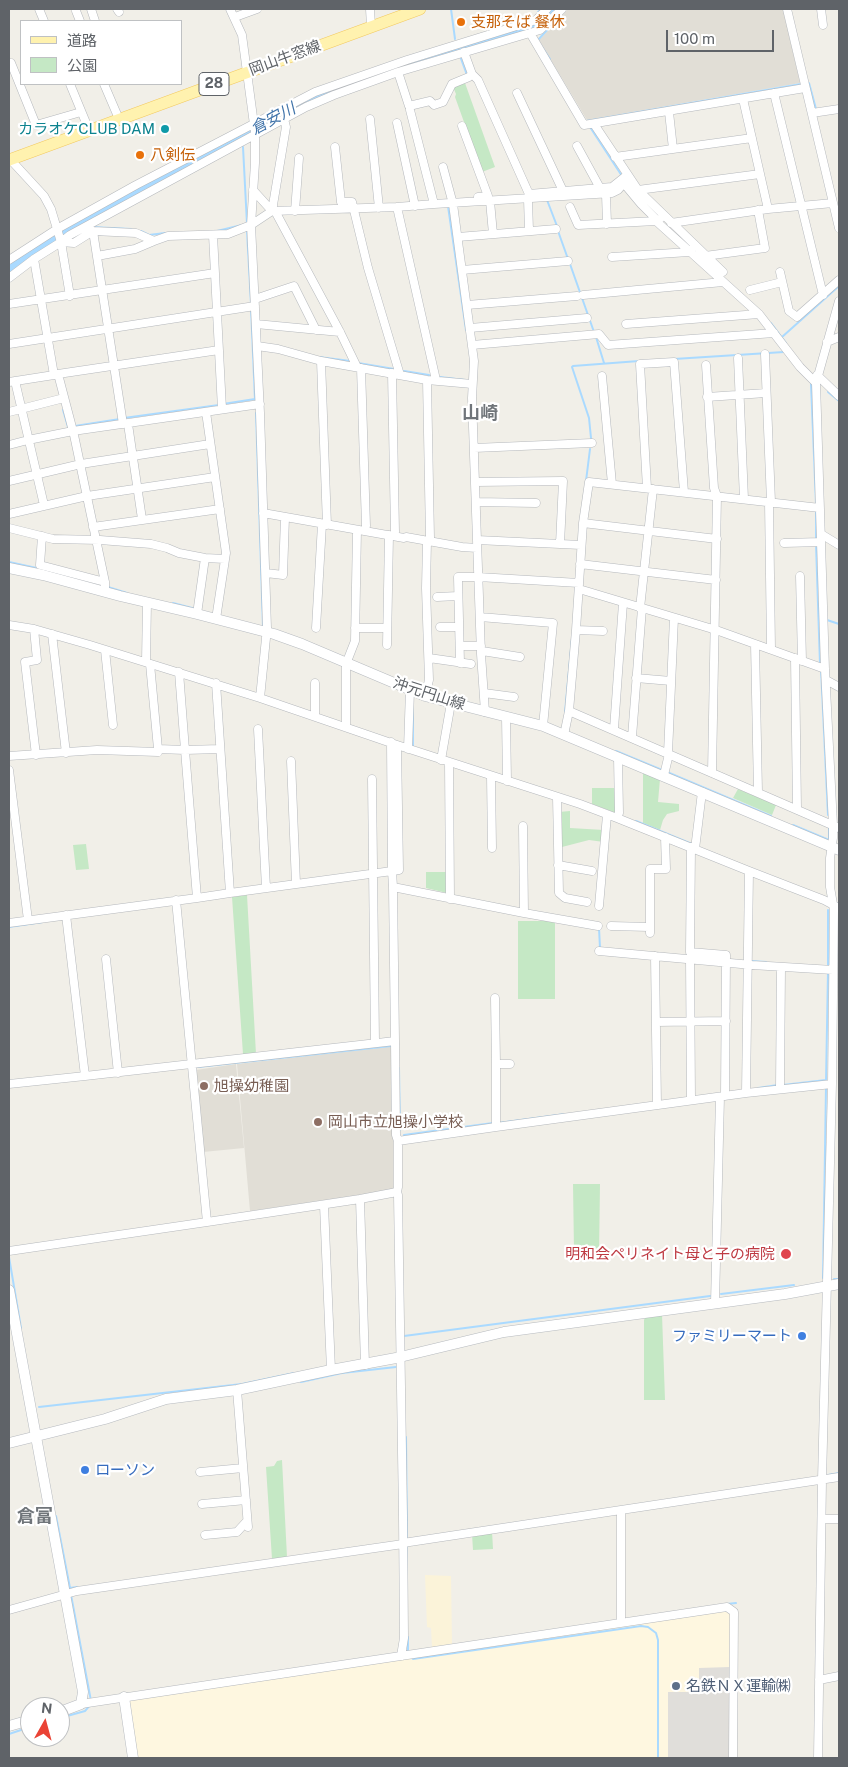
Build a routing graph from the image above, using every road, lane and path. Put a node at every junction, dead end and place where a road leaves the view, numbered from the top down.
1 (230, 9) edge
2 (257, 9) edge
3 (370, 9) edge
4 (420, 9) edge
5 (547, 9) edge
6 (562, 9) edge
7 (787, 9) edge
8 (821, 9) edge
9 (76, 11) dead end
10 (235, 18) junction
11 (80, 20) edge
12 (824, 25) dead end
13 (371, 26) junction
14 (530, 34) junction
15 (464, 52) junction
16 (11, 63) dead end
17 (246, 72) junction
18 (398, 72) junction
19 (472, 74) junction
20 (70, 85) edge
21 (104, 85) edge
22 (805, 88) junction
23 (517, 93) dead end
24 (774, 93) junction
25 (743, 99) junction
26 (839, 109) edge
27 (410, 110) dead end
28 (81, 112) junction
29 (669, 112) junction
30 (812, 113) junction
31 (119, 119) junction
32 (284, 119) junction
33 (370, 119) dead end
34 (397, 123) dead end
35 (590, 124) junction
36 (462, 126) dead end
37 (254, 129) junction
38 (88, 130) junction
39 (752, 138) junction
40 (416, 139) junction
41 (401, 142) junction
42 (577, 146) dead end
43 (335, 147) dead end
44 (673, 149) junction
45 (615, 157) junction
46 (300, 158) dead end
47 (9, 159) edge
48 (443, 167) dead end
49 (760, 174) junction
50 (624, 180) junction
51 (253, 190) junction
52 (638, 190) junction
53 (564, 191) junction
54 (603, 191) junction
55 (528, 199) junction
56 (490, 201) junction
57 (434, 202) junction
58 (450, 202) junction
59 (833, 203) junction
60 (414, 204) junction
61 (379, 206) junction
62 (800, 206) junction
63 (397, 207) junction
64 (570, 207) dead end
65 (354, 208) junction
66 (295, 209) junction
67 (768, 209) junction
68 (272, 210) junction
69 (758, 210) junction
70 (660, 219) junction
71 (671, 223) junction
72 (607, 224) junction
73 (251, 225) junction
74 (839, 228) edge
75 (556, 229) dead end
76 (93, 231) junction
77 (529, 231) junction
78 (492, 234) junction
79 (59, 235) junction
80 (213, 235) junction
81 (458, 236) junction
82 (154, 241) junction
83 (692, 249) junction
84 (97, 256) junction
85 (705, 256) junction
86 (612, 257) dead end
87 (34, 259) junction
88 (9, 260) edge
89 (568, 260) dead end
90 (462, 270) junction
91 (215, 272) junction
92 (723, 272) dead end
93 (780, 272) dead end
94 (9, 278) edge
95 (839, 280) edge
96 (723, 282) junction
97 (782, 282) junction
98 (750, 290) dead end
99 (103, 291) junction
100 (823, 295) junction
101 (70, 296) junction
102 (41, 300) junction
103 (839, 301) edge
104 (9, 304) edge
105 (253, 304) junction
106 (467, 305) junction
107 (217, 312) junction
108 (759, 314) junction
109 (587, 318) dead end
110 (256, 324) junction
111 (626, 324) dead end
112 (108, 328) junction
113 (470, 328) junction
114 (316, 330) junction
115 (340, 332) junction
116 (774, 333) junction
117 (839, 337) edge
118 (48, 338) junction
119 (827, 342) junction
120 (9, 344) edge
121 (257, 346) junction
122 (472, 346) junction
123 (219, 350) junction
124 (765, 354) dead end
125 (738, 358) dead end
126 (321, 360) junction
127 (115, 365) junction
128 (706, 365) dead end
129 (359, 367) junction
130 (392, 373) junction
131 (56, 375) junction
132 (400, 375) junction
133 (602, 376) dead end
134 (816, 379) junction
135 (427, 380) junction
136 (436, 380) junction
137 (12, 382) edge
138 (470, 384) junction
139 (766, 393) junction
140 (740, 395) junction
141 (839, 395) edge
142 (708, 397) junction
143 (62, 398) junction
144 (260, 404) junction
145 (222, 406) junction
146 (21, 407) junction
147 (9, 412) edge
148 (206, 412) junction
149 (124, 421) junction
150 (72, 428) junction
151 (28, 440) junction
152 (592, 443) dead end
153 (210, 444) junction
154 (9, 445) edge
155 (474, 448) junction
156 (132, 456) junction
157 (81, 464) junction
158 (36, 474) junction
159 (214, 477) junction
160 (9, 481) edge
161 (475, 482) junction
162 (612, 484) junction
163 (138, 488) junction
164 (650, 488) junction
165 (684, 492) junction
166 (87, 496) junction
167 (717, 496) junction
168 (744, 499) junction
169 (476, 502) junction
170 (770, 502) junction
171 (536, 503) dead end
172 (44, 505) junction
173 (817, 508) junction
174 (220, 509) junction
175 (263, 513) junction
176 (9, 514) edge
177 (285, 517) junction
178 (142, 519) junction
179 (326, 523) junction
180 (583, 524) junction
181 (366, 526) dead end
182 (93, 527) junction
183 (9, 528) edge
184 (357, 530) junction
185 (648, 531) junction
186 (392, 534) junction
187 (42, 536) junction
188 (717, 539) junction
189 (96, 540) junction
190 (428, 540) junction
191 (818, 540) junction
192 (784, 543) dead end
193 (560, 544) junction
194 (582, 545) junction
195 (839, 545) edge
196 (475, 546) junction
197 (205, 558) junction
198 (225, 560) junction
199 (580, 564) junction
200 (9, 568) edge
201 (644, 571) junction
202 (266, 573) junction
203 (800, 576) dead end
204 (476, 577) junction
205 (716, 580) junction
206 (105, 586) junction
207 (579, 586) junction
208 (458, 596) junction
209 (437, 597) dead end
210 (147, 602) junction
211 (623, 603) junction
212 (641, 608) junction
213 (198, 611) junction
214 (216, 616) junction
215 (480, 617) junction
216 (674, 618) junction
217 (9, 625) edge
218 (440, 627) dead end
219 (459, 627) junction
220 (316, 628) dead end
221 (355, 628) junction
222 (386, 628) junction
223 (34, 629) junction
224 (266, 630) junction
225 (576, 630) junction
226 (716, 630) junction
227 (603, 631) dead end
228 (52, 634) junction
229 (756, 644) junction
230 (387, 645) dead end
231 (460, 646) junction
232 (480, 647) junction
233 (105, 650) junction
234 (771, 650) junction
235 (520, 657) dead end
236 (429, 658) junction
237 (798, 659) junction
238 (347, 661) junction
239 (148, 663) junction
240 (460, 663) junction
241 (471, 664) dead end
242 (822, 668) junction
243 (179, 672) junction
244 (636, 678) junction
245 (826, 680) junction
246 (671, 681) junction
247 (216, 683) junction
248 (315, 683) dead end
249 (839, 687) edge
250 (410, 690) junction
251 (426, 693) junction
252 (484, 693) junction
253 (260, 697) junction
254 (514, 697) dead end
255 (451, 703) junction
256 (485, 709) junction
257 (568, 712) junction
258 (315, 715) junction
259 (506, 717) junction
260 (544, 723) junction
261 (113, 725) dead end
262 (347, 726) junction
263 (258, 729) dead end
264 (614, 729) junction
265 (565, 732) junction
266 (632, 737) junction
267 (394, 744) junction
268 (409, 747) junction
269 (158, 749) junction
270 (220, 749) junction
271 (185, 750) junction
272 (66, 752) junction
273 (36, 755) junction
274 (9, 756) edge
275 (668, 756) junction
276 (618, 757) junction
277 (444, 759) junction
278 (290, 761) dead end
279 (9, 770) edge
280 (665, 773) junction
281 (712, 773) junction
282 (491, 776) junction
283 (372, 779) dead end
284 (507, 779) junction
285 (702, 792) junction
286 (758, 792) junction
287 (557, 797) junction
288 (797, 810) junction
289 (607, 814) junction
290 (618, 816) junction
291 (523, 826) dead end
292 (836, 827) edge
293 (665, 837) junction
294 (694, 847) junction
295 (492, 848) dead end
296 (835, 848) edge
297 (558, 865) junction
298 (592, 870) dead end
299 (392, 871) junction
300 (749, 871) junction
301 (373, 876) junction
302 (296, 884) junction
303 (393, 887) junction
304 (266, 888) junction
305 (230, 893) junction
306 (450, 896) junction
307 (197, 898) junction
308 (176, 900) junction
309 (587, 902) dead end
310 (599, 906) dead end
311 (836, 906) edge
312 (524, 911) junction
313 (66, 915) junction
314 (28, 920) junction
315 (9, 923) edge
316 (598, 926) dead end
317 (611, 926) dead end
318 (599, 951) dead end
319 (655, 956) junction
320 (690, 958) junction
321 (106, 959) dead end
322 (726, 960) junction
323 (747, 962) junction
324 (782, 967) junction
325 (829, 969) junction
326 (495, 998) dead end
327 (726, 1021) junction
328 (656, 1022) junction
329 (690, 1022) junction
330 (395, 1041) junction
331 (375, 1043) junction
332 (496, 1064) junction
333 (510, 1064) dead end
334 (193, 1066) junction
335 (118, 1073) junction
336 (85, 1076) junction
337 (831, 1082) edge
338 (9, 1084) edge
339 (781, 1086) junction
340 (746, 1091) junction
341 (723, 1096) junction
342 (691, 1098) junction
343 (657, 1102) junction
344 (496, 1124) junction
345 (398, 1141) junction
346 (397, 1192) junction
347 (360, 1199) junction
348 (324, 1205) junction
349 (207, 1220) junction
350 (9, 1251) edge
351 (839, 1284) edge
352 (826, 1286) junction
353 (9, 1290) edge
354 (715, 1303) junction
355 (400, 1357) junction
356 (365, 1365) junction
357 (331, 1370) junction
358 (237, 1390) junction
359 (36, 1436) junction
360 (9, 1443) edge
361 (243, 1468) junction
362 (200, 1472) dead end
363 (839, 1477) edge
364 (820, 1480) junction
365 (246, 1500) junction
366 (202, 1504) dead end
367 (621, 1510) junction
368 (822, 1518) junction
369 (839, 1519) edge
370 (205, 1534) dead end
371 (405, 1543) junction
372 (69, 1593) junction
373 (9, 1610) edge
374 (621, 1622) junction
375 (406, 1655) junction
376 (839, 1676) edge
377 (819, 1680) junction
378 (124, 1697) junction
379 (87, 1704) junction
380 (70, 1709) edge
381 (133, 1758) edge
382 (733, 1758) edge
383 (818, 1758) edge

1 - 10 street
2 - 10 street
3 - 13 street
4 - 13 main road, 岡山牛窓線 / 28
5 - 37 street
6 - 14 street
7 - 22 street
8 - 12 street
9 - 11 street
10 - 17 street
13 - 17 main road, 岡山牛窓線 / 28
14 - 15 street
14 - 35 street
15 - 18 street
15 - 19 street
16 - 28 street
17 - 31 main road, 岡山牛窓線 / 28
17 - 37 street
18 - 19 street
18 - 32 street
19 - 53 street
20 - 28 street
21 - 31 street
22 - 24 street
22 - 30 street
23 - 53 street
24 - 25 street
24 - 62 street
25 - 29 street
25 - 39 street
26 - 30 street
27 - 40 street
28 - 38 street
29 - 35 street
29 - 44 street
30 - 59 street
31 - 38 main road, 岡山牛窓線 / 28
32 - 37 street
32 - 68 street
33 - 61 street
34 - 41 street
35 - 45 street
36 - 58 street
37 - 51 street
37 - 79 street
37 - 79 street
38 - 47 main road, 岡山牛窓線 / 28
39 - 44 street
39 - 49 street
40 - 41 street
40 - 57 street
41 - 60 street
42 - 54 street
43 - 65 street
44 - 45 street
45 - 50 street
46 - 66 street
47 - 79 street
48 - 58 street
49 - 52 street
49 - 67 street
50 - 52 street
50 - 54 street
50 - 70 street
51 - 68 street
51 - 73 street
52 - 70 street
53 - 54 street
54 - 55 street
54 - 72 street
55 - 56 street
55 - 77 street
56 - 58 street
56 - 78 street
57 - 58 street
57 - 60 street
58 - 81 street
59 - 62 street
59 - 74 street
60 - 63 street
61 - 63 street
61 - 65 street
62 - 67 street
62 - 100 street
63 - 136 street
64 - 72 street
65 - 66 street
65 - 132 street
66 - 68 street
67 - 69 street
68 - 73 street
68 - 115 street
69 - 71 street
69 - 85 street
70 - 71 street
70 - 72 street
70 - 83 street
71 - 83 street
73 - 80 street
73 - 105 street
75 - 77 street
76 - 79 street
76 - 82 street
76 - 84 street
77 - 78 street
78 - 81 street
79 - 87 street
79 - 88 street
79 - 101 street
80 - 82 street
80 - 91 street
81 - 90 street
82 - 84 street
83 - 85 street
83 - 86 street
83 - 96 street
84 - 99 street
85 - 92 street
87 - 94 street
87 - 102 street
89 - 90 street
90 - 106 street
91 - 99 street
91 - 107 street
93 - 97 street
95 - 100 street
96 - 106 street
96 - 108 street
97 - 98 street
97 - 100 street
99 - 101 street
99 - 112 street
101 - 102 street
102 - 104 street
102 - 118 street
103 - 119 street
105 - 107 street
105 - 110 street
105 - 114 street
106 - 113 street
107 - 112 street
107 - 123 street
108 - 111 street
108 - 116 street
109 - 113 street
110 - 114 street
110 - 121 street
112 - 118 street
112 - 127 street
113 - 122 street
114 - 115 street
115 - 129 street
116 - 122 street
116 - 134 street
117 - 119 street
118 - 120 street
118 - 131 street
119 - 134 street
121 - 126 street
121 - 144 street
122 - 138 street
123 - 127 street
123 - 145 street
124 - 139 street
125 - 140 street
126 - 129 street
126 - 179 street
127 - 131 street
127 - 149 street
128 - 142 street
129 - 130 street
129 - 181 street
130 - 132 street
130 - 186 street
131 - 137 street
131 - 143 street
132 - 135 street
133 - 162 street
134 - 141 street
134 - 173 street
135 - 136 street
135 - 190 street
136 - 138 street
137 - 146 street
138 - 155 street
139 - 140 street
139 - 170 street
140 - 142 street
140 - 168 street
142 - 167 street
143 - 146 street
143 - 150 street
144 - 145 street
144 - 175 street
145 - 148 street
146 - 147 street
146 - 151 street
148 - 149 street
148 - 153 street
149 - 150 street
149 - 156 street
150 - 151 street
150 - 157 street
151 - 154 street
151 - 158 street
152 - 155 street
153 - 156 street
153 - 159 street
155 - 161 street
156 - 157 street
156 - 163 street
157 - 158 street
157 - 166 street
158 - 160 street
158 - 172 street
159 - 163 street
159 - 174 street
161 - 169 street
161 - 193 street
162 - 164 street
162 - 180 street
163 - 166 street
163 - 178 street
164 - 165 street
164 - 165 street
164 - 185 street
165 - 167 street
166 - 172 street
166 - 182 street
167 - 168 street
167 - 188 street
168 - 170 street
169 - 171 street
169 - 196 street
170 - 173 street
170 - 234 street
172 - 176 street
173 - 191 street
174 - 178 street
174 - 198 street
175 - 177 street
175 - 202 street
177 - 179 street
177 - 202 street
178 - 182 street
179 - 184 street
179 - 220 street
180 - 185 street
180 - 194 street
182 - 189 street
183 - 187 street
184 - 186 street
184 - 221 street
185 - 188 street
185 - 201 street
186 - 190 street
186 - 222 street
187 - 189 street
187 - 206 street
188 - 205 street
189 - 197 street
189 - 206 street
190 - 196 street
190 - 236 street
191 - 192 street
191 - 195 street
191 - 242 street
193 - 194 street
193 - 196 street
194 - 199 street
196 - 204 street
197 - 198 street
197 - 213 street
198 - 214 street
199 - 201 street
199 - 207 street
200 - 206 street, 沖元円山線
201 - 205 street
201 - 212 street
202 - 224 street
203 - 237 street
204 - 207 street
204 - 208 street
204 - 215 street
205 - 226 street
206 - 210 street, 沖元円山線
207 - 211 street
207 - 225 street
208 - 209 street
208 - 219 street
210 - 213 street, 沖元円山線
210 - 239 street
211 - 212 street
211 - 264 street
212 - 216 street
212 - 244 street
213 - 214 street, 沖元円山線
214 - 224 street, 沖元円山線
215 - 232 street
215 - 260 street
216 - 226 street
216 - 246 street
217 - 223 street
218 - 219 street
219 - 231 street
221 - 222 street
221 - 238 street
222 - 230 street
223 - 228 street
223 - 273 street
224 - 238 street, 沖元円山線
224 - 253 street
225 - 227 street
225 - 257 street
226 - 229 street
226 - 281 street
228 - 233 street
228 - 272 street
229 - 234 street
229 - 286 street
231 - 232 street
231 - 240 street
232 - 235 street
232 - 252 street
233 - 239 street
233 - 261 street
234 - 237 street
236 - 240 street
236 - 251 street
237 - 242 street
237 - 288 street
238 - 250 street, 沖元円山線
238 - 262 street
239 - 243 street
239 - 269 street
240 - 241 street
242 - 245 street
243 - 247 street
243 - 271 street
244 - 246 street
244 - 266 street
245 - 249 street
245 - 292 street
246 - 275 street
247 - 253 street
247 - 270 street
248 - 258 street
250 - 251 street, 沖元円山線
250 - 268 street
251 - 255 street, 沖元円山線
252 - 254 street
252 - 256 street
253 - 258 street
255 - 256 street, 沖元円山線
255 - 277 street
256 - 259 street, 沖元円山線
257 - 264 street
257 - 265 street
258 - 262 street
259 - 260 street, 沖元円山線
259 - 284 street
260 - 265 street, 沖元円山線
262 - 267 street
263 - 304 street
264 - 266 street
265 - 276 street, 沖元円山線
266 - 275 street
267 - 268 street
267 - 299 street
268 - 277 street
269 - 271 street
269 - 272 street
270 - 271 street
270 - 305 street
271 - 307 street
272 - 273 street
273 - 274 street
275 - 280 street
275 - 281 street
276 - 280 street, 沖元円山線
276 - 290 street
277 - 282 street
277 - 306 street
278 - 302 street
279 - 314 street
280 - 285 street, 沖元円山線
281 - 286 street
282 - 284 street
282 - 295 street
283 - 301 street
284 - 287 street
285 - 294 street
285 - 296 street, 沖元円山線
286 - 288 street
287 - 289 street
287 - 297 street
288 - 292 street
289 - 290 street
289 - 310 street
290 - 293 street
291 - 312 street
292 - 296 street
293 - 294 street
293 - 317 street
294 - 300 street
294 - 322 street
296 - 311 street
297 - 298 street
297 - 309 street
299 - 301 street
299 - 303 street
300 - 311 street
300 - 323 street
301 - 302 street
301 - 331 street
302 - 304 street
303 - 306 street
303 - 330 street
304 - 305 street
305 - 307 street
306 - 312 street
307 - 308 street
308 - 313 street
308 - 334 street
311 - 325 street
312 - 316 street
313 - 314 street
313 - 336 street
314 - 315 street
318 - 319 street
319 - 320 street
319 - 328 street
320 - 322 street
320 - 329 street
321 - 335 street
322 - 323 street
322 - 327 street
323 - 324 street
323 - 340 street
324 - 325 street
324 - 339 street
325 - 337 street
326 - 332 street
327 - 329 street
327 - 341 street
328 - 329 street
328 - 343 street
329 - 342 street
330 - 331 street
330 - 345 street
331 - 334 street
332 - 333 street
332 - 344 street
334 - 335 street
334 - 349 street
335 - 336 street
336 - 338 street
337 - 339 street
337 - 352 street
339 - 340 street
340 - 341 street
341 - 342 street
341 - 354 street
342 - 343 street
343 - 344 street
344 - 345 street
345 - 346 street
346 - 347 street
346 - 355 street
347 - 348 street
347 - 356 street
348 - 349 street
348 - 357 street
349 - 350 street
351 - 352 street
352 - 354 street
352 - 364 street
353 - 359 street
354 - 355 street
355 - 356 street
355 - 371 street
356 - 357 street
357 - 358 street
358 - 359 street
358 - 361 street
359 - 360 street
359 - 372 street
361 - 362 street
361 - 365 street
363 - 364 street
364 - 367 street
364 - 368 street
365 - 366 street
365 - 370 street
367 - 371 street
367 - 374 street
368 - 369 street
368 - 377 street
371 - 372 street
371 - 375 street
372 - 373 street
372 - 379 street
374 - 375 street
374 - 382 street
375 - 378 street
376 - 377 street
377 - 383 street
378 - 379 street
378 - 381 street
379 - 380 street

